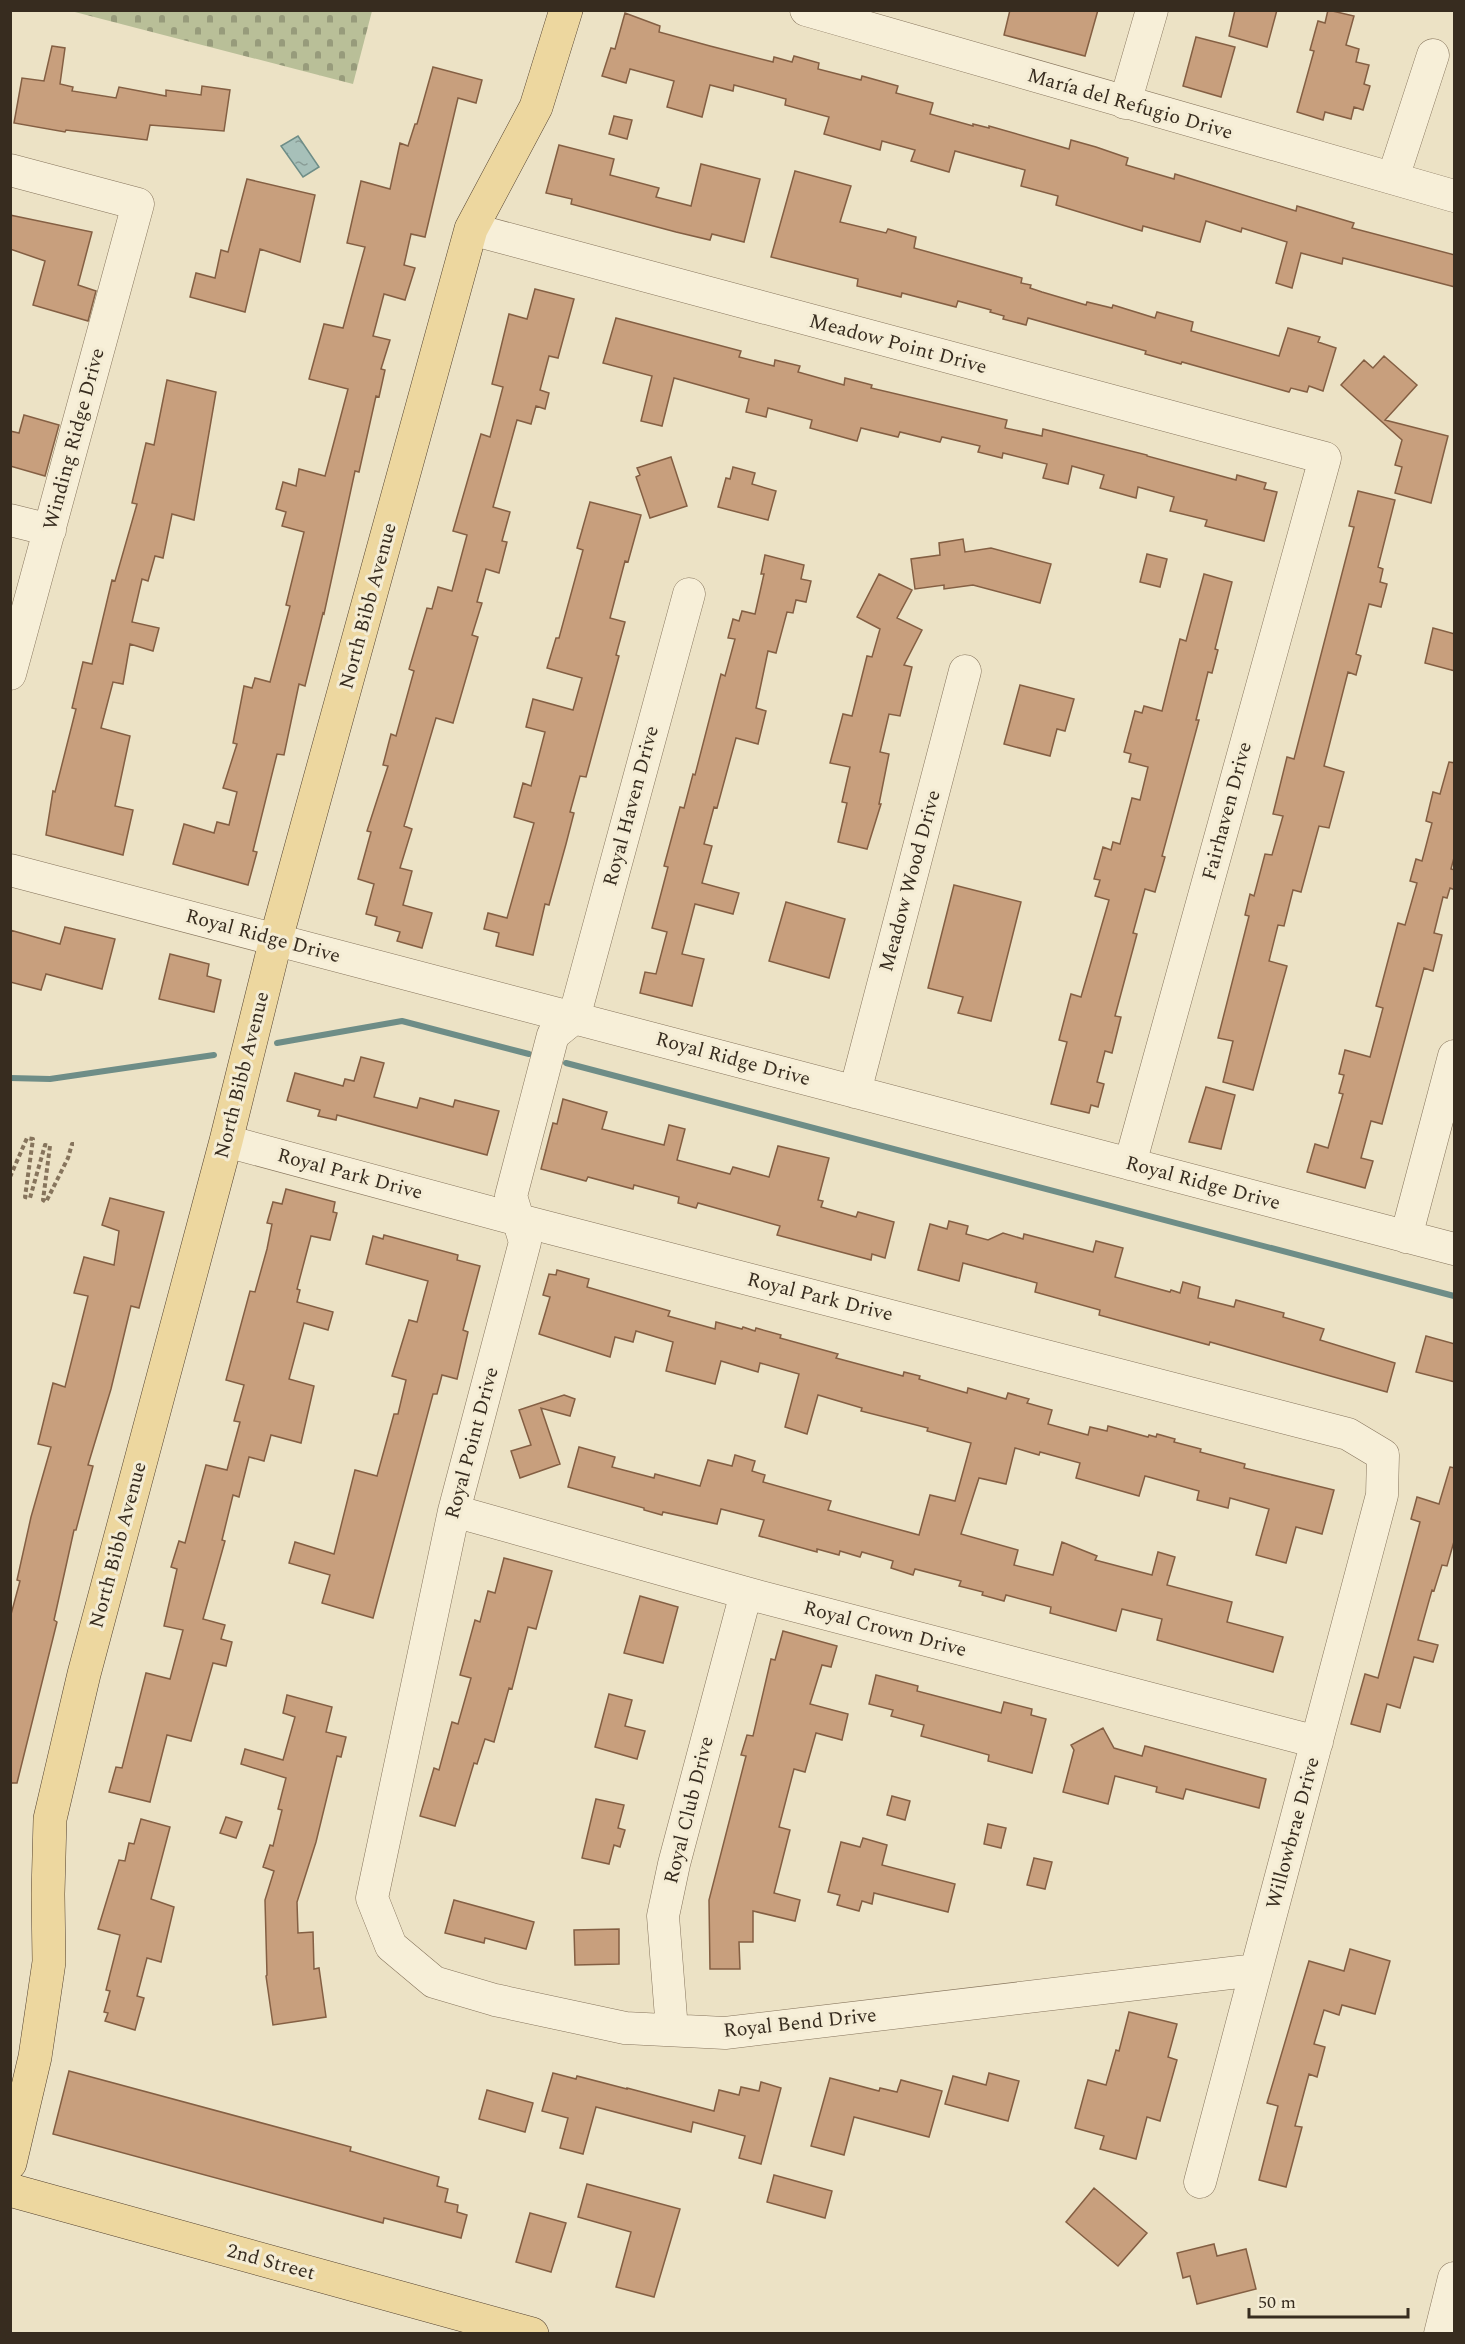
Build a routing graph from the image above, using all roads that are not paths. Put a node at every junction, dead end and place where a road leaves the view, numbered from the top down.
1 (566, 10) edge
2 (807, 10) edge
3 (1152, 10) edge
4 (859, 17) edge
5 (1434, 55) dead end
6 (1125, 103) junction
7 (10, 170) edge
8 (1393, 178) junction
9 (1455, 196) edge
10 (471, 229) junction
11 (1325, 458) joint
12 (10, 520) edge
13 (50, 530) junction
14 (688, 594) dead end
15 (965, 671) dead end
16 (10, 674) edge
17 (10, 870) edge
18 (276, 939) junction
19 (574, 1018) junction
20 (1455, 1056) edge
21 (855, 1092) junction
22 (225, 1141) junction
23 (1130, 1164) junction
24 (519, 1220) junction
25 (1406, 1237) junction
26 (1455, 1249) edge
27 (1383, 1483) joint
28 (454, 1511) junction
29 (746, 1593) junction
30 (1317, 1742) junction
31 (376, 1882) joint
32 (1256, 1970) junction
33 (672, 2030) junction
34 (10, 2163) edge
35 (1200, 2182) dead end
36 (10, 2190) edge
37 (1455, 2278) edge
38 (495, 2329) edge
39 (532, 2334) edge
40 (1440, 2334) edge

1 - 10 main road, North Bibb Avenue
2 - 4 street, María del Refugio Drive
3 - 6 street
4 - 6 street, María del Refugio Drive
5 - 8 street
6 - 8 street, María del Refugio Drive
7 - 13 street, Winding Ridge Drive
8 - 9 street, María del Refugio Drive
10 - 11 street, Meadow Point Drive
10 - 18 main road, North Bibb Avenue
11 - 23 street, Fairhaven Drive
12 - 13 street
13 - 16 street, Winding Ridge Drive
14 - 19 street, Royal Haven Drive
15 - 21 street, Meadow Wood Drive
17 - 18 street, Royal Ridge Drive
18 - 19 street, Royal Ridge Drive
18 - 22 main road, North Bibb Avenue
19 - 21 street, Royal Ridge Drive
19 - 24 street, Royal Point Drive
20 - 25 street
21 - 23 street, Royal Ridge Drive
22 - 24 street, Royal Park Drive
22 - 34 main road, North Bibb Avenue
23 - 25 street, Royal Ridge Drive
24 - 27 street, Royal Park Drive
24 - 28 street, Royal Point Drive
25 - 26 street, Royal Ridge Drive
27 - 30 street, Willowbrae Drive
28 - 29 street, Royal Crown Drive
28 - 31 street, Royal Point Drive
29 - 30 street, Royal Crown Drive
29 - 33 street, Royal Club Drive
30 - 32 street, Willowbrae Drive
31 - 33 street, Royal Bend Drive
32 - 33 street, Royal Bend Drive
32 - 35 street, Willowbrae Drive
36 - 38 main road, 2nd Street
37 - 40 street
38 - 39 main road, 2nd Street

